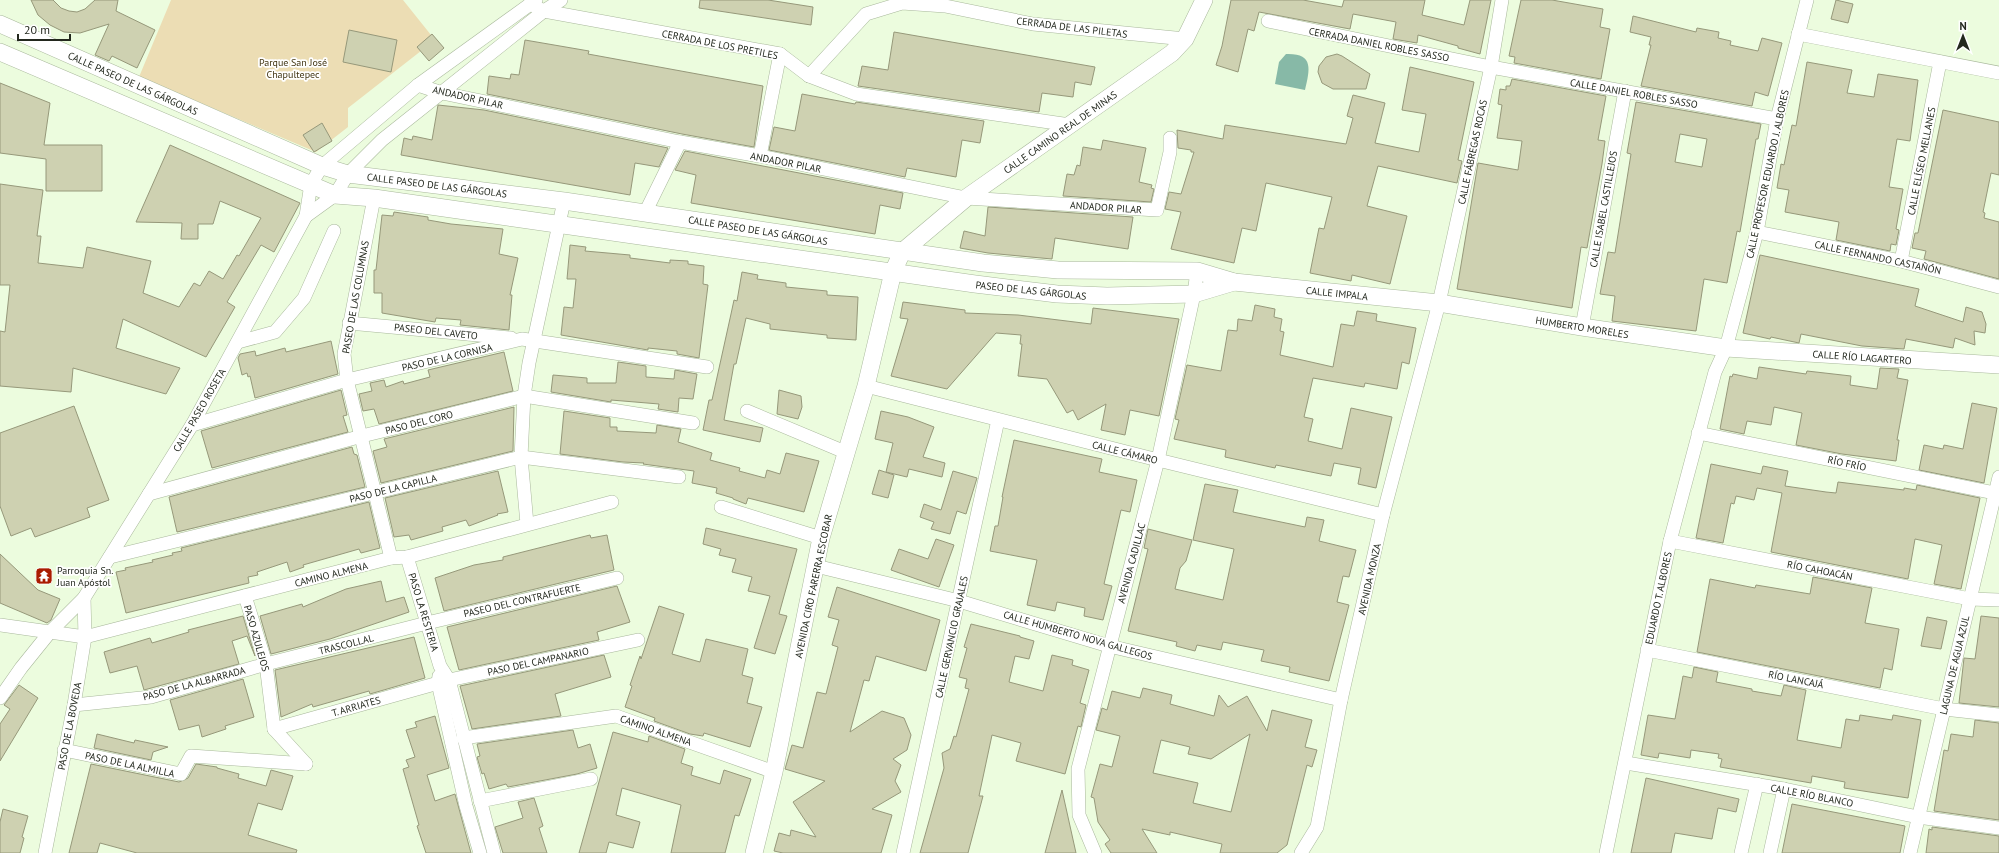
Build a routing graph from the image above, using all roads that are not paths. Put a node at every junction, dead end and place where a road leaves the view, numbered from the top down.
1 (560, 0) edge
2 (1204, 0) edge
3 (1502, 0) edge
4 (1807, 0) edge
5 (533, 2) edge
6 (544, 11) junction
7 (1268, 21) dead end
8 (0, 24) edge
9 (1798, 34) junction
10 (1184, 39) junction
11 (0, 52) edge
12 (780, 54) junction
13 (1940, 62) junction
14 (1491, 66) junction
15 (1999, 74) edge
16 (809, 76) junction
17 (418, 85) junction
18 (1625, 91) junction
19 (442, 93) junction
20 (1777, 119) junction
21 (1070, 126) junction
22 (1170, 138) dead end
23 (680, 142) junction
24 (760, 156) junction
25 (322, 166) junction
26 (348, 174) junction
27 (311, 184) junction
28 (335, 195) junction
29 (374, 198) junction
30 (966, 198) junction
31 (564, 201) junction
32 (646, 213) junction
33 (306, 216) junction
34 (559, 225) junction
35 (334, 232) dead end
36 (1757, 232) junction
37 (902, 252) junction
38 (1902, 260) junction
39 (1197, 271) junction
40 (893, 272) junction
41 (1234, 282) junction
42 (1999, 287) edge
43 (1194, 294) junction
44 (1439, 304) junction
45 (349, 323) junction
46 (1582, 327) junction
47 (528, 340) junction
48 (238, 342) junction
49 (1726, 348) junction
50 (1999, 365) edge
51 (707, 367) dead end
52 (347, 380) junction
53 (866, 386) junction
54 (524, 396) junction
55 (747, 411) dead end
56 (998, 420) junction
57 (693, 423) dead end
58 (192, 425) junction
59 (1698, 433) junction
60 (362, 436) junction
61 (846, 452) junction
62 (521, 457) junction
63 (1158, 460) junction
64 (1999, 476) edge
65 (679, 477) dead end
66 (375, 492) junction
67 (149, 494) junction
68 (1997, 494) edge
69 (612, 502) dead end
70 (721, 507) dead end
71 (1383, 515) junction
72 (527, 524) junction
73 (821, 538) junction
74 (1670, 541) junction
75 (110, 557) junction
76 (407, 557) junction
77 (392, 558) junction
78 (816, 566) junction
79 (618, 578) dead end
80 (245, 596) junction
81 (84, 598) junction
82 (1970, 599) junction
83 (1999, 600) edge
84 (959, 601) junction
85 (427, 623) junction
86 (0, 625) edge
87 (50, 632) junction
88 (85, 636) junction
89 (638, 640) dead end
90 (1109, 646) junction
91 (1647, 650) junction
92 (266, 664) junction
93 (443, 682) junction
94 (0, 698) edge
95 (1341, 700) junction
96 (74, 705) junction
97 (1944, 709) junction
98 (1999, 714) edge
99 (274, 729) junction
100 (463, 738) junction
101 (64, 750) junction
102 (1626, 763) junction
103 (774, 772) junction
104 (592, 779) dead end
105 (1757, 784) junction
106 (1784, 789) junction
107 (480, 802) junction
108 (1918, 817) junction
109 (1999, 828) edge
110 (45, 853) edge
111 (480, 853) edge
112 (494, 853) edge
113 (754, 853) edge
114 (903, 853) edge
115 (1095, 853) edge
116 (1301, 853) edge
117 (1606, 853) edge
118 (1740, 853) edge
119 (1770, 853) edge
120 (1910, 853) edge

1 - 6 street, CALLE PASEO ROSETA
2 - 10 street, CALLE CAMINO REAL DE MINAS
3 - 14 street, CALLE FÁBREGAS ROCAS
4 - 9 street, CALLE PROFESOR EDUARDO J. ALBORES
5 - 6 street, CERRADA DE LOS PRETILES
5 - 17 street, CALLE PASEO ROSETA
6 - 12 street, CERRADA DE LOS PRETILES
6 - 19 street, CALLE PASEO ROSETA
7 - 14 street, CERRADA DANIEL ROBLES SASSO
8 - 25 street, CALLE PASEO DE LAS GÁRGOLAS
9 - 13 street
9 - 20 street, CALLE PROFESOR EDUARDO J. ALBORES
10 - 16 street, CERRADA DE LAS PILETAS
10 - 21 street, CALLE CAMINO REAL DE MINAS
11 - 27 street, CALLE PASEO DE LAS GÁRGOLAS
12 - 16 street, CERRADA DE LOS PRETILES
12 - 24 street
13 - 15 street
13 - 38 street, CALLE ELÍSEO MELLANES
14 - 18 street, CALLE DANIEL ROBLES SASSO
14 - 44 street, CALLE FÁBREGAS ROCAS
16 - 21 street, CERRADA DE LOS PRETILES
17 - 19 street, ANDADOR PILAR
17 - 25 street, CALLE PASEO ROSETA
18 - 20 street, CALLE DANIEL ROBLES SASSO
18 - 46 street, CALLE ISABEL CASTILLEJOS
19 - 23 street, ANDADOR PILAR
19 - 26 street, CALLE PASEO ROSETA
20 - 36 street, CALLE PROFESOR EDUARDO J. ALBORES
21 - 30 street, CALLE CAMINO REAL DE MINAS
22 - 30 street, ANDADOR PILAR
23 - 24 street, ANDADOR PILAR
23 - 32 street
24 - 30 street, ANDADOR PILAR
25 - 26 street, CALLE PASEO DE LAS GÁRGOLAS
25 - 27 street, CALLE PASEO ROSETA
26 - 28 street, CALLE PASEO ROSETA
26 - 31 street, CALLE PASEO DE LAS GÁRGOLAS
27 - 28 street, CALLE PASEO DE LAS GÁRGOLAS
27 - 33 street, CALLE PASEO ROSETA
28 - 29 street, CALLE PASEO DE LAS GÁRGOLAS
28 - 33 street, CALLE PASEO ROSETA
29 - 34 street, CALLE PASEO DE LAS GÁRGOLAS
29 - 45 street, PASEO DE LAS COLUMNAS
30 - 37 street, CALLE CAMINO REAL DE MINAS
31 - 32 street, CALLE PASEO DE LAS GÁRGOLAS
31 - 34 street
32 - 37 street, CALLE PASEO DE LAS GÁRGOLAS
33 - 48 street, CALLE PASEO ROSETA
34 - 40 street, CALLE PASEO DE LAS GÁRGOLAS
34 - 47 street
35 - 48 street
36 - 38 street, CALLE FERNANDO CASTAÑÓN
36 - 49 street, CALLE PROFESOR EDUARDO J. ALBORES
37 - 39 street
37 - 40 street, AVENIDA CIRO FARERRA ESCOBAR
38 - 42 street, CALLE FERNANDO CASTAÑÓN
39 - 41 street, CALLE IMPALA
39 - 43 street, AVENIDA CADILLAC
40 - 43 street, PASEO DE LAS GÁRGOLAS
40 - 53 street, AVENIDA CIRO FARERRA ESCOBAR
41 - 43 street, CALLE IMPALA
41 - 44 street, CALLE IMPALA
43 - 63 street, AVENIDA CADILLAC
44 - 46 street, HUMBERTO MORELES
44 - 71 street, AVENIDA MONZA
45 - 47 street, PASEO DEL CAVETO
45 - 52 street, PASEO DE LAS COLUMNAS
46 - 49 street, HUMBERTO MORELES
47 - 51 street, PASO DE LA CORNISA
47 - 52 street, PASO DE LA CORNISA
47 - 54 street
48 - 58 street, CALLE PASEO ROSETA
49 - 50 street, CALLE RÍO LAGARTERO
49 - 59 street, EDUARDO T. ALBORES
52 - 58 street, PASO DE LA CORNISA
52 - 60 street, PASEO DE LAS COLUMNAS
53 - 56 street, CALLE CÁMARO
53 - 61 street, AVENIDA CIRO FARERRA ESCOBAR
54 - 57 street, PASO DEL CORO
54 - 60 street, PASO DEL CORO
54 - 62 street
55 - 61 street
56 - 63 street, CALLE CÁMARO
56 - 84 street, CALLE GERVANCIO GRAJALES
58 - 67 street, CALLE PASEO ROSETA
59 - 68 street, RÍO FRÍO
59 - 74 street, EDUARDO T. ALBORES
60 - 66 street, PASEO DE LAS COLUMNAS
60 - 67 street, PASO DEL CORO
61 - 73 street, AVENIDA CIRO FARERRA ESCOBAR
62 - 65 street, PASO DE LA CAPILLA
62 - 66 street, PASO DE LA CAPILLA
62 - 72 street
63 - 71 street, CALLE CÁMARO
63 - 90 street, AVENIDA CADILLAC
64 - 68 street, LAGUNA DE AGUA AZUL
66 - 75 street, PASO DE LA CAPILLA
66 - 77 street, PASEO DE LAS COLUMNAS
67 - 75 street, CALLE PASEO ROSETA
68 - 82 street, LAGUNA DE AGUA AZUL
69 - 72 street, CAMINO ALMENA
70 - 73 street
71 - 95 street, AVENIDA MONZA
72 - 76 street, CAMINO ALMENA
73 - 78 street, AVENIDA CIRO FARERRA ESCOBAR
74 - 82 street, RÍO CAHOACÁN
74 - 91 street, EDUARDO T. ALBORES
75 - 81 street, CALLE PASEO ROSETA
76 - 77 street, CAMINO ALMENA
76 - 85 street, PASO LA RESTERIA
77 - 80 street, CAMINO ALMENA
78 - 84 street, CALLE HUMBERTO NOVA GALLEGOS
78 - 103 street, AVENIDA CIRO FARERRA ESCOBAR
79 - 85 street, PASEO DEL CONTRAFUERTE
80 - 88 street, CAMINO ALMENA
80 - 92 street, PASO AZULEJOS
81 - 87 street, CALLE PASEO ROSETA
81 - 88 street, PASO DE LA BOVEDA
82 - 83 street, RÍO CAHOACÁN
82 - 97 street, LAGUNA DE AGUA AZUL
84 - 90 street, CALLE HUMBERTO NOVA GALLEGOS
84 - 114 street, CALLE GERVANCIO GRAJALES
85 - 92 street, TRASCOLLAL
85 - 93 street, PASO LA RESTERIA
86 - 87 street, CAMINO ALMENA
87 - 88 street, CAMINO ALMENA
87 - 94 street, CALLE PASEO ROSETA
88 - 96 street, PASO DE LA BOVEDA
89 - 93 street, PASO DEL CAMPANARIO
90 - 95 street, CALLE HUMBERTO NOVA GALLEGOS
90 - 115 street, AVENIDA CADILLAC
91 - 97 street, RÍO LANCAJÁ
91 - 102 street, EDUARDO T. ALBORES
92 - 96 street, PASO DE LA ALBARRADA
92 - 99 street, PASO AZULEJOS
93 - 99 street, T. ARRIATES
93 - 100 street
93 - 111 street
95 - 116 street, AVENIDA MONZA
96 - 101 street, PASO DE LA BOVEDA
97 - 98 street, RÍO LANCAJÁ
97 - 108 street, LAGUNA DE AGUA AZUL
99 - 101 street, PASO DE LA ALMILLA
100 - 103 street, CAMINO ALMENA
100 - 107 street
101 - 110 street, PASO DE LA BOVEDA
102 - 105 street, CALLE RÍO BLANCO
102 - 117 street, EDUARDO T. ALBORES
103 - 113 street, AVENIDA CIRO FARERRA ESCOBAR
104 - 107 street
105 - 106 street, CALLE RÍO BLANCO
105 - 118 street
106 - 108 street, CALLE RÍO BLANCO
106 - 119 street
107 - 112 street
108 - 109 street, CALLE RÍO BLANCO
108 - 120 street, LAGUNA DE AGUA AZUL

